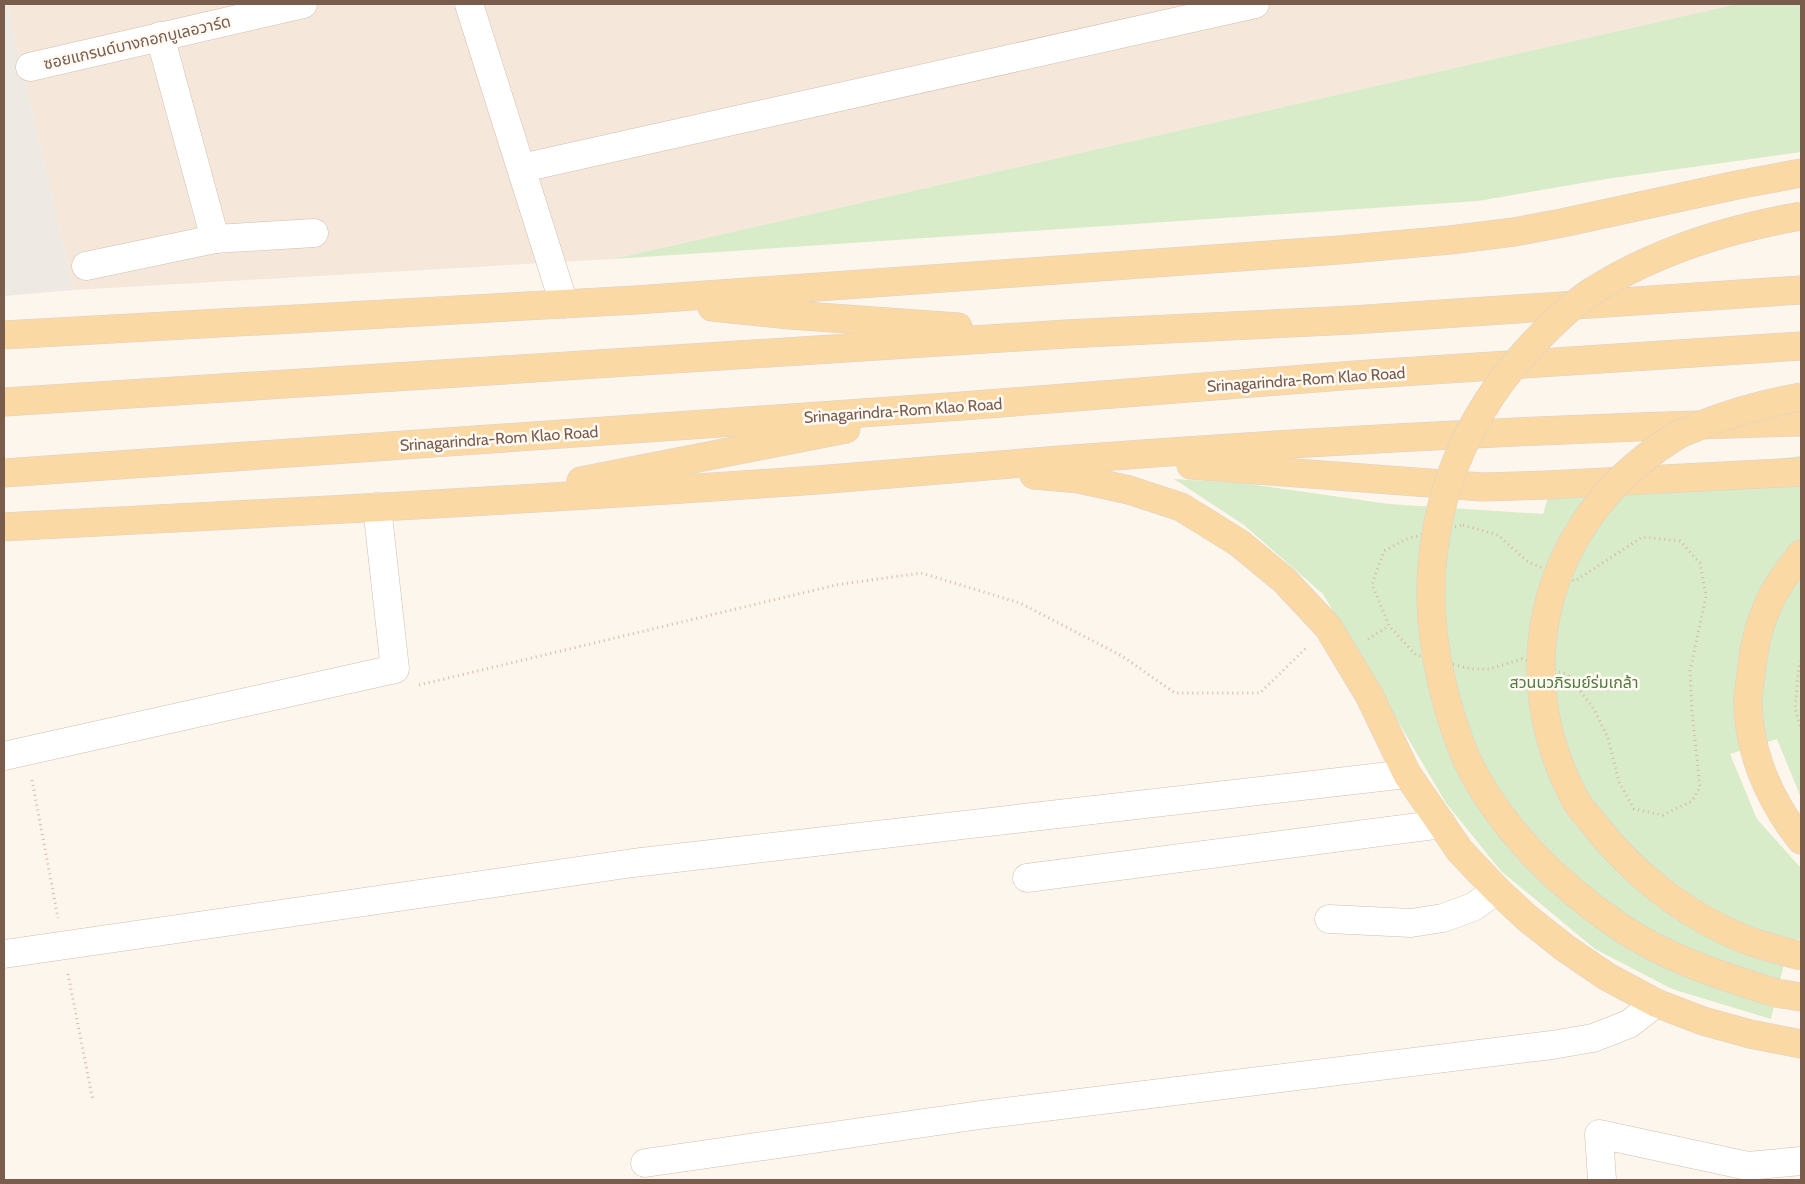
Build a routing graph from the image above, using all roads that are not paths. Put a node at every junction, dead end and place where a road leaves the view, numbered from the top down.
1 (303, 4) edge
2 (469, 4) edge
3 (1254, 4) edge
4 (160, 36) junction
5 (30, 67) dead end
6 (522, 168) junction
7 (1801, 173) edge
8 (1801, 216) edge
9 (314, 233) dead end
10 (215, 239) junction
11 (86, 266) dead end
12 (1801, 290) edge
13 (636, 300) junction
14 (564, 304) junction
15 (1066, 334) junction
16 (4, 335) edge
17 (1801, 346) edge
18 (1801, 397) edge
19 (4, 402) edge
20 (962, 406) junction
21 (1801, 422) edge
22 (1059, 460) junction
23 (1801, 472) edge
24 (4, 473) edge
25 (820, 480) junction
26 (470, 502) junction
27 (377, 507) junction
28 (4, 527) edge
29 (1801, 554) edge
30 (4, 756) edge
31 (1407, 774) junction
32 (1442, 824) junction
33 (1801, 840) edge
34 (1027, 878) dead end
35 (1497, 890) junction
36 (1329, 919) dead end
37 (4, 954) edge
38 (1801, 956) edge
39 (1789, 995) edge
40 (1656, 1003) junction
41 (1801, 1044) edge
42 (1801, 1161) edge
43 (645, 1163) dead end
44 (1602, 1180) edge

1 - 4 street, ซอยแกรนด์บางกอกบูเลอวาร์ด
2 - 6 street
3 - 6 street
4 - 5 street, ซอยแกรนด์บางกอกบูเลอวาร์ด
4 - 10 street
6 - 14 street
7 - 13 main road
8 - 39 main road, bridge
9 - 10 street
10 - 11 street
12 - 15 main road, bridge
13 - 14 main road
13 - 15 main road
14 - 16 main road
15 - 19 main road
17 - 20 main road, Srinagarindra-Rom Klao Road
18 - 38 main road, bridge
20 - 24 main road, Srinagarindra-Rom Klao Road
20 - 26 main road
21 - 22 main road
22 - 23 main road
22 - 25 main road
25 - 26 main road
25 - 31 main road
26 - 27 main road
27 - 28 main road
27 - 30 street
29 - 33 main road
31 - 32 main road
31 - 37 street
32 - 34 street
32 - 35 main road
35 - 36 street
35 - 40 main road
40 - 41 main road
40 - 43 street
42 - 44 street

